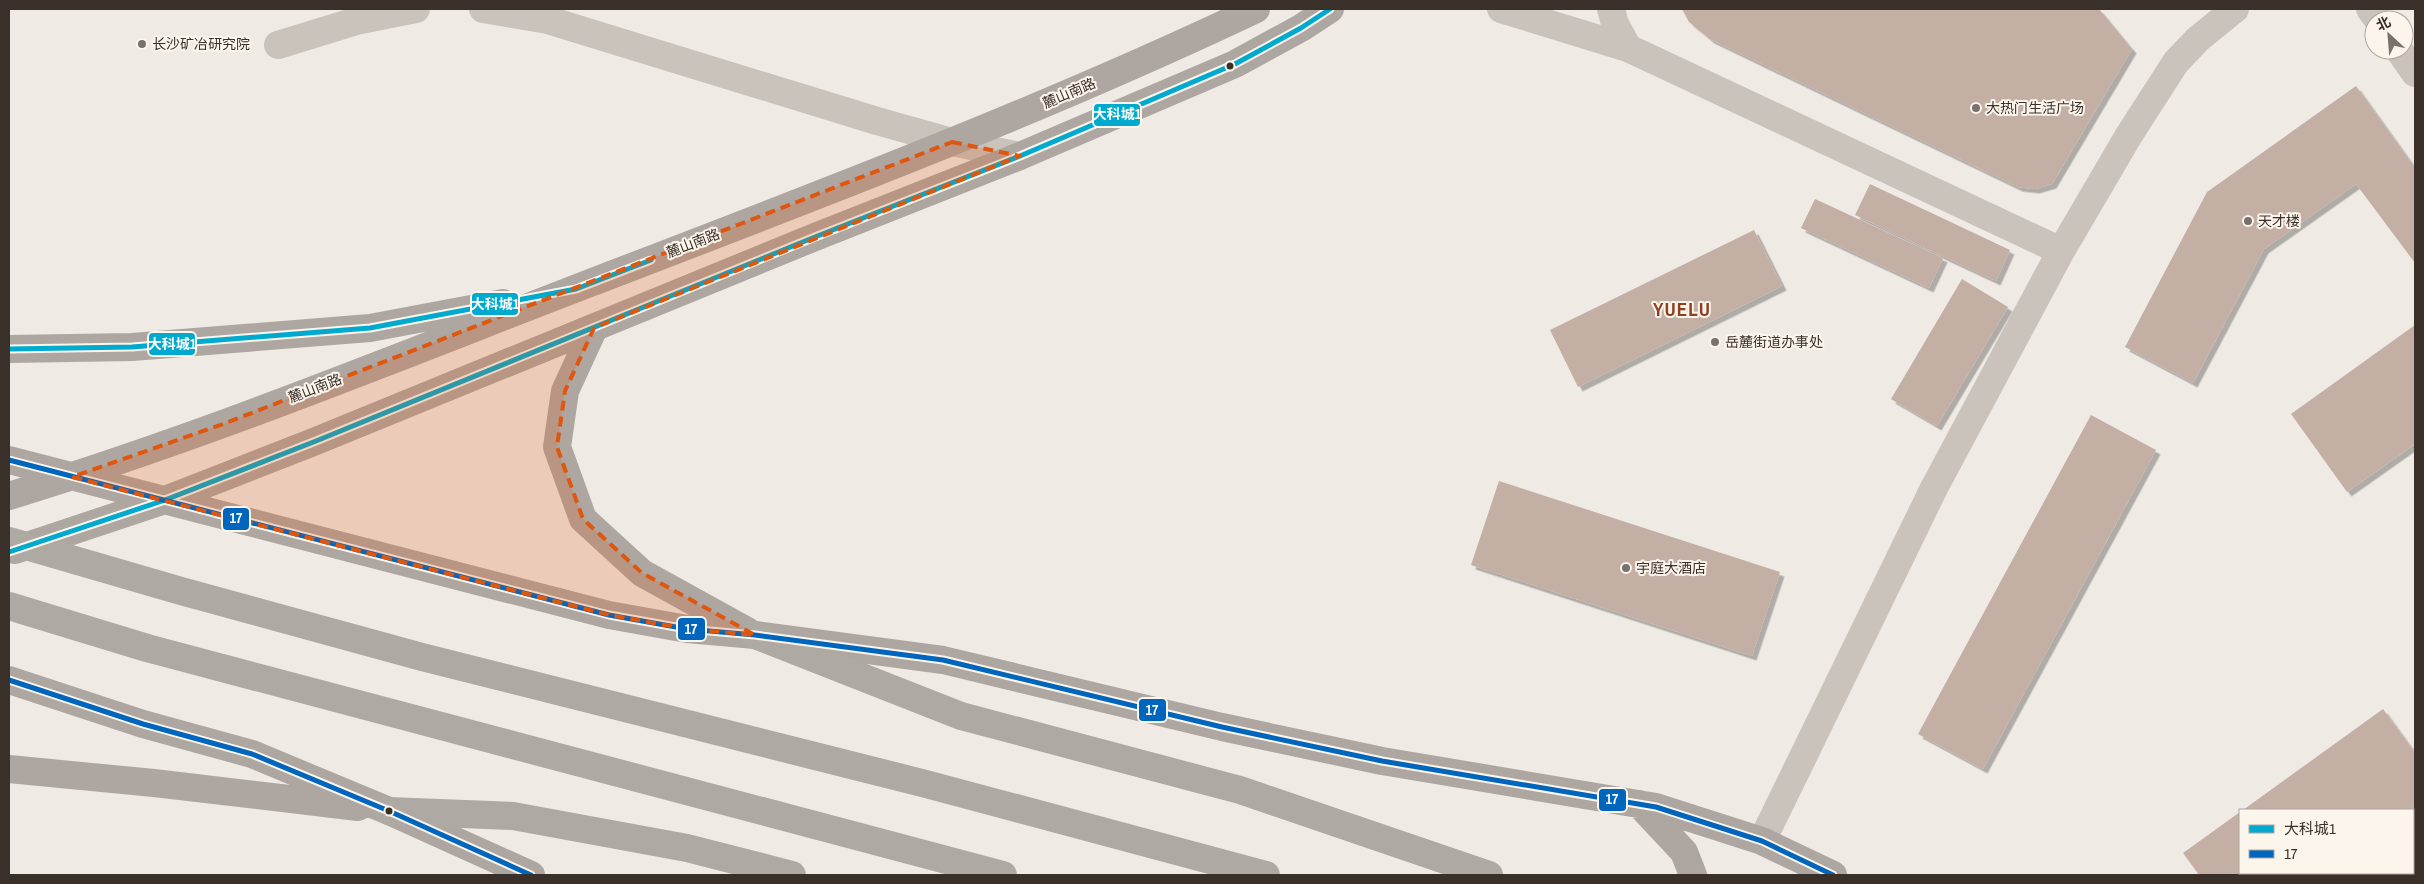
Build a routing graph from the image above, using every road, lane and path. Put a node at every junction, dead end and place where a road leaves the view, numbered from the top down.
1 (416, 9) edge
2 (483, 9) edge
3 (1256, 9) edge
4 (1330, 9) edge
5 (1501, 9) edge
6 (1611, 9) edge
7 (2235, 9) edge
8 (278, 45) dead end
9 (1628, 48) junction
10 (2406, 60) edge
11 (2415, 73) edge
12 (952, 142) junction
13 (1020, 156) junction
14 (2061, 251) junction
15 (576, 288) junction
16 (594, 328) junction
17 (9, 349) edge
18 (9, 460) edge
19 (72, 477) junction
20 (9, 496) edge
21 (165, 500) junction
22 (9, 541) edge
23 (9, 552) edge
24 (9, 606) edge
25 (755, 635) junction
26 (9, 680) edge
27 (9, 769) edge
28 (1639, 804) junction
29 (389, 811) junction
30 (1762, 842) junction
31 (531, 875) edge
32 (792, 875) edge
33 (1003, 875) edge
34 (1266, 875) edge
35 (1489, 875) edge
36 (1693, 875) edge
37 (1833, 875) edge

1 - 8 street
2 - 12 street
3 - 12 main road, 麓山南路
4 - 13 main road
5 - 9 street
6 - 9 street
7 - 14 street
9 - 14 street
10 - 11 street
12 - 13 street
12 - 15 main road, 麓山南路
13 - 16 main road
14 - 30 street
15 - 17 main road
15 - 19 main road, 麓山南路
16 - 21 main road
16 - 25 main road
18 - 19 main road
19 - 20 main road, 麓山南路
19 - 21 main road
21 - 23 main road
21 - 25 main road
22 - 34 highway
24 - 33 highway
25 - 28 main road
25 - 35 highway
26 - 29 main road
27 - 29 main road
28 - 30 main road
28 - 36 main road
29 - 31 main road
29 - 32 highway
30 - 37 main road

